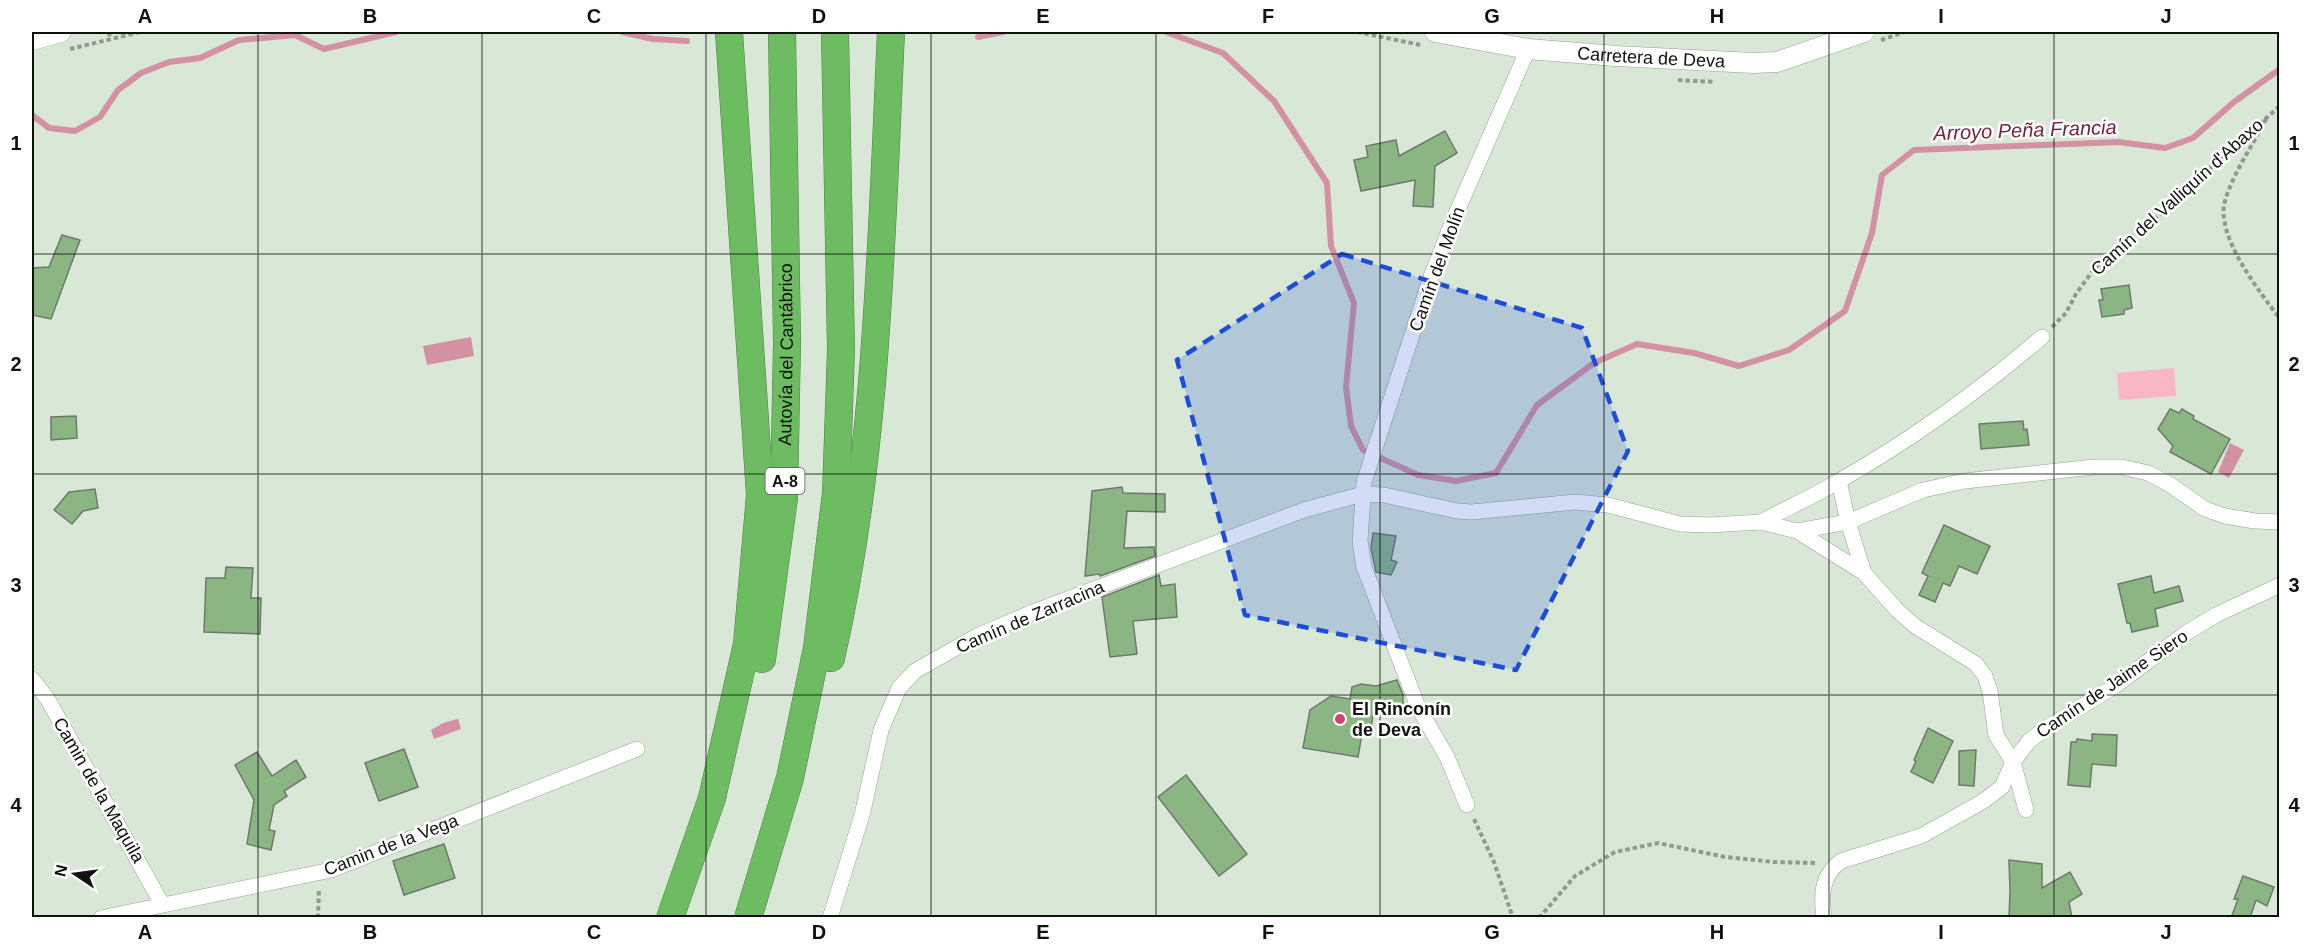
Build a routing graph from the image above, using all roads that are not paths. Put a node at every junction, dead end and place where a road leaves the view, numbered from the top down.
1 (729, 32) edge
2 (782, 32) edge
3 (835, 32) edge
4 (891, 32) edge
5 (1435, 32) edge
6 (1864, 32) edge
7 (32, 40) edge
8 (63, 41) edge
9 (1528, 50) junction
10 (2042, 337) road end
11 (1839, 481) junction
12 (1363, 494) junction
13 (1761, 522) junction
14 (1848, 522) junction
15 (2280, 522) edge
16 (1797, 531) junction
17 (1864, 573) junction
18 (2280, 585) edge
19 (32, 679) edge
20 (637, 749) dead end
21 (2013, 762) junction
22 (790, 778) junction
23 (1467, 805) road end
24 (2026, 810) dead end
25 (162, 904) junction
26 (102, 918) edge
27 (670, 918) edge
28 (689, 918) edge
29 (748, 918) edge
30 (830, 918) edge
31 (1824, 918) edge

1 - 27 highway
2 - 28 highway, Autovía del Cantábrico / A-8
3 - 22 highway
4 - 22 highway
5 - 9 street, Carretera de Deva
6 - 9 street, Carretera de Deva
7 - 8 street
9 - 12 street, Camín del Molín
10 - 11 street
11 - 13 street
11 - 14 street
12 - 13 street
12 - 23 street, Camín del Molín
12 - 30 street, Camín de Zarracina
13 - 16 street
14 - 15 street
14 - 16 street
14 - 17 street
16 - 17 street
17 - 21 street
18 - 21 street, Camín de Jaime Siero
19 - 25 street, Camin de la Maquila
20 - 25 street, Camin de la Vega
21 - 24 street
21 - 31 street, Camín de Jaime Siero
22 - 29 highway
25 - 26 street, Camin de la Vega

